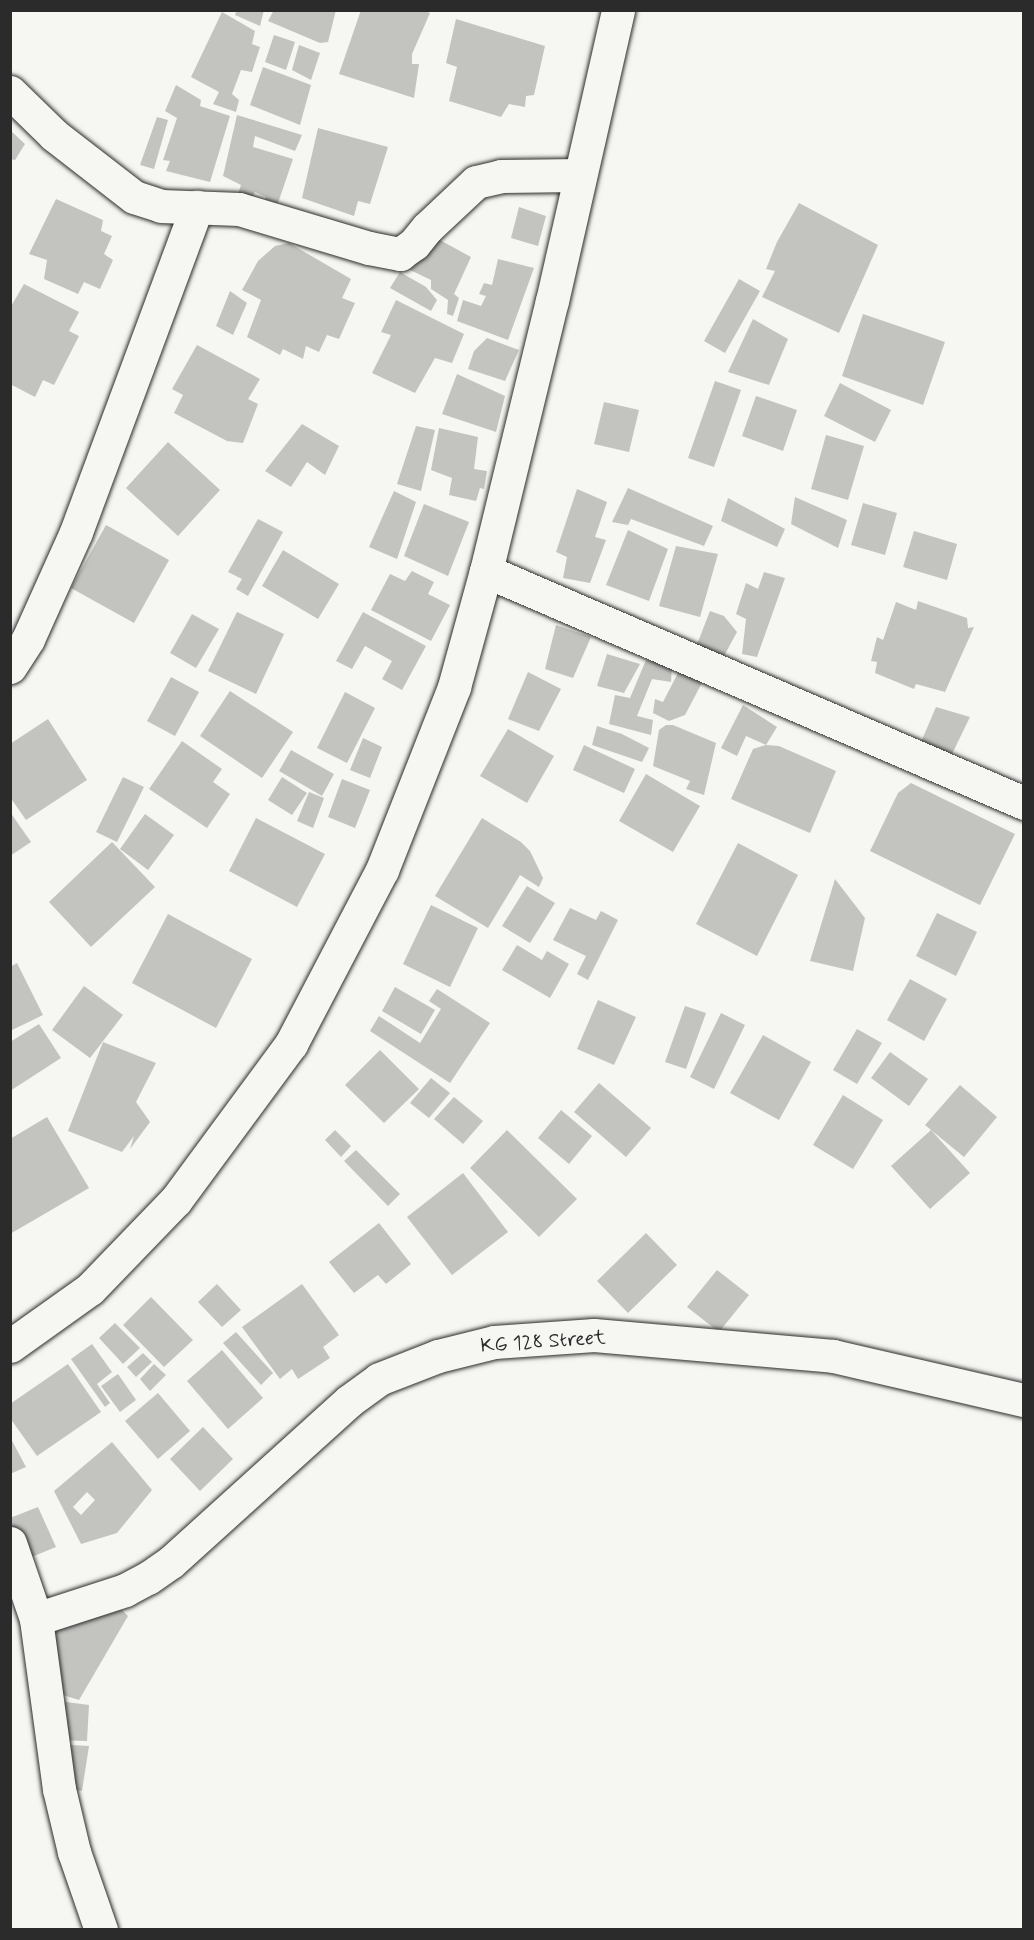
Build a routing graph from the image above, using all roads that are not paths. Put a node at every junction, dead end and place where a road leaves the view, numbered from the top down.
1 (618, 10) edge
2 (10, 92) edge
3 (580, 175) junction
4 (198, 207) junction
5 (486, 571) junction
6 (10, 667) edge
7 (1023, 802) edge
8 (10, 1346) edge
9 (1023, 1400) edge
10 (10, 1543) edge
11 (36, 1619) junction
12 (101, 1929) edge

1 - 3 street
2 - 4 street
3 - 4 street
3 - 5 street
4 - 6 street
5 - 7 street
5 - 8 street
9 - 11 street, KG 128 Street
10 - 11 street
11 - 12 street

